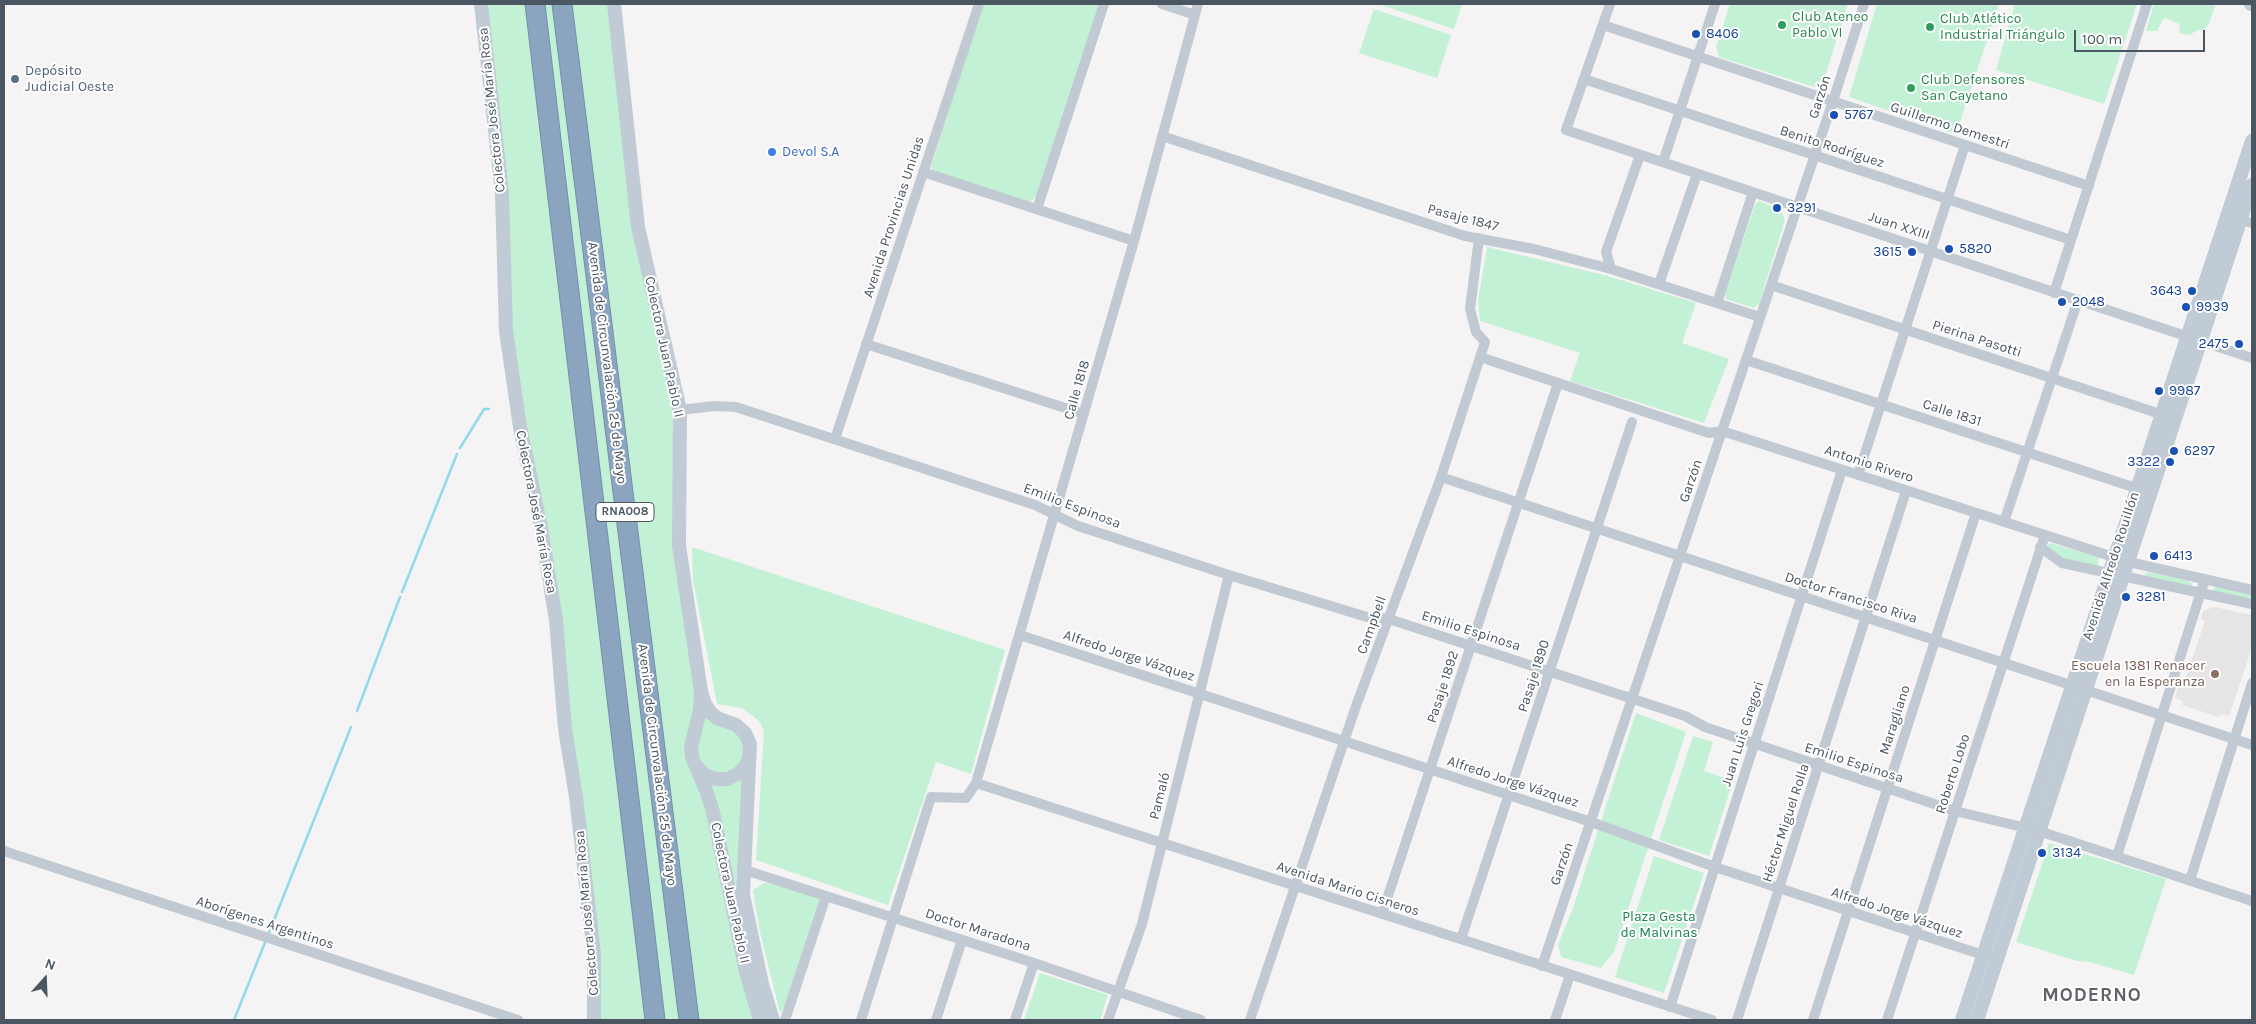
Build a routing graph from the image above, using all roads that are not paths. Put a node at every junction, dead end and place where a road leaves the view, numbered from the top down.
1 (480, 4) edge
2 (534, 4) edge
3 (562, 4) edge
4 (614, 4) edge
5 (979, 4) edge
6 (1104, 4) edge
7 (1162, 4) edge
8 (1198, 4) edge
9 (1610, 4) edge
10 (1715, 4) edge
11 (1864, 4) edge
12 (2147, 4) edge
13 (1195, 14) junction
14 (1603, 25) junction
15 (1698, 56) junction
16 (1584, 79) junction
17 (1833, 101) junction
18 (1680, 111) junction
19 (1162, 136) junction
20 (2252, 141) edge
21 (1965, 145) junction
22 (1640, 155) junction
23 (1814, 155) junction
24 (1663, 162) junction
25 (923, 172) junction
26 (1697, 174) junction
27 (2252, 185) edge
28 (2089, 186) junction
29 (1753, 192) junction
30 (1948, 199) junction
31 (1797, 207) junction
32 (1037, 209) junction
33 (2246, 222) edge
34 (1479, 238) junction
35 (2071, 240) junction
36 (1134, 241) junction
37 (1930, 251) junction
38 (1611, 268) junction
39 (1659, 284) junction
40 (1771, 285) junction
41 (2054, 292) junction
42 (2078, 300) junction
43 (1716, 303) junction
44 (1760, 317) junction
45 (1905, 330) junction
46 (2193, 339) junction
47 (866, 344) junction
48 (1480, 357) junction
49 (2252, 358) edge
50 (1746, 360) junction
51 (2052, 378) junction
52 (1558, 382) junction
53 (1881, 404) junction
54 (680, 410) junction
55 (1084, 414) junction
56 (2168, 417) junction
57 (1632, 422) dead end
58 (1722, 431) junction
59 (835, 439) junction
60 (2027, 452) junction
61 (1842, 470) junction
62 (1858, 475) junction
63 (1441, 477) junction
64 (1906, 490) junction
65 (2144, 490) junction
66 (1518, 502) junction
67 (1976, 513) junction
68 (1055, 515) junction
69 (2004, 522) junction
70 (1597, 528) junction
71 (2044, 535) junction
72 (2040, 547) junction
73 (1680, 556) junction
74 (2114, 558) junction
75 (2129, 562) junction
76 (2109, 574) junction
77 (1229, 575) junction
78 (2123, 578) junction
79 (2205, 580) junction
80 (2252, 590) edge
81 (2201, 594) junction
82 (1802, 596) junction
83 (2252, 604) edge
84 (1866, 617) junction
85 (1389, 619) junction
86 (1020, 635) junction
87 (1935, 640) junction
88 (1471, 646) junction
89 (2003, 662) junction
90 (1550, 672) junction
91 (2252, 683) edge
92 (2072, 685) junction
93 (2086, 690) junction
94 (701, 691) junction
95 (1200, 693) junction
96 (1632, 698) junction
97 (2162, 715) junction
98 (725, 721) junction
99 (694, 736) junction
100 (2234, 739) junction
101 (1344, 741) junction
102 (1754, 744) junction
103 (2252, 745) edge
104 (750, 755) junction
105 (1818, 765) junction
106 (696, 767) junction
107 (1430, 769) junction
108 (976, 783) junction
109 (1888, 788) junction
110 (1509, 795) junction
111 (1955, 810) junction
112 (1591, 822) junction
113 (2025, 828) junction
114 (2039, 832) junction
115 (1162, 843) junction
116 (4, 851) edge
117 (2116, 856) junction
118 (1714, 868) junction
119 (745, 870) junction
120 (2190, 880) junction
121 (1296, 886) junction
122 (1779, 889) junction
123 (826, 896) junction
124 (2252, 901) edge
125 (1848, 911) junction
126 (1382, 914) junction
127 (894, 918) junction
128 (1915, 933) junction
129 (1461, 939) junction
130 (962, 940) junction
131 (1990, 958) junction
132 (1034, 963) junction
133 (1542, 966) junction
134 (1570, 974) junction
135 (1117, 992) junction
136 (1670, 1007) junction
137 (518, 1020) edge
138 (594, 1020) edge
139 (655, 1020) edge
140 (688, 1020) edge
141 (760, 1020) edge
142 (773, 1020) edge
143 (786, 1020) edge
144 (861, 1020) edge
145 (936, 1020) edge
146 (1015, 1020) edge
147 (1108, 1020) edge
148 (1201, 1020) edge
149 (1250, 1020) edge
150 (1555, 1020) edge
151 (1712, 1020) edge
152 (1737, 1020) edge
153 (1813, 1020) edge
154 (1887, 1020) edge
155 (1962, 1020) edge
156 (1977, 1020) edge

1 - 138 main road, Colectora José María Rosa
2 - 139 highway, RNA008
3 - 140 highway, Avenida de Circunvalación 25 de Mayo / RNA008
4 - 54 main road, Colectora Juan Pablo II
5 - 25 street, Avenida Provincias Unidas
6 - 32 street
7 - 13 street
8 - 13 street, Calle 1818
9 - 14 street
10 - 15 street
11 - 17 street, Garzón
12 - 28 street
13 - 19 street, Calle 1818
14 - 15 street, Guillermo Demestri
14 - 16 street
15 - 17 street, Guillermo Demestri
15 - 18 street
16 - 18 street, Benito Rodríguez
16 - 22 street, Juan XXIII
17 - 21 street, Guillermo Demestri
17 - 23 street, Garzón
18 - 23 street, Benito Rodríguez
18 - 24 street
19 - 34 street, Pasaje 1847
19 - 36 street, Calle 1818
20 - 46 main road, Avenida Alfredo Rouillón
21 - 28 street, Guillermo Demestri
21 - 30 street
22 - 24 street, Juan XXIII
22 - 38 street
23 - 30 street, Benito Rodríguez
23 - 31 street, Garzón
24 - 26 street, Juan XXIII
25 - 32 street
25 - 47 street, Avenida Provincias Unidas
26 - 29 street, Juan XXIII
26 - 39 street
27 - 33 main road, Avenida Alfredo Rouillón
28 - 35 street
29 - 31 street, Juan XXIII
29 - 43 street
30 - 35 street, Benito Rodríguez
30 - 37 street
31 - 37 street, Juan XXIII
31 - 40 street, Garzón
32 - 36 street
33 - 46 main road, Avenida Alfredo Rouillón
34 - 38 street, Pasaje 1847
34 - 48 street, Campbell
35 - 41 street
36 - 55 street, Calle 1818
37 - 41 street, Juan XXIII
37 - 45 street
38 - 39 street, Pasaje 1847
39 - 43 street, Pasaje 1847
40 - 44 street, Garzón
40 - 45 street, Pierina Pasotti
41 - 42 street, Juan XXIII
42 - 46 street, Juan XXIII
42 - 51 street
43 - 44 street, Pasaje 1847
44 - 50 street, Garzón
45 - 51 street, Pierina Pasotti
45 - 53 street
46 - 49 street, Juan XXIII
46 - 56 main road, Avenida Alfredo Rouillón
47 - 55 street
47 - 59 street, Avenida Provincias Unidas
48 - 52 street, Antonio Rivero
48 - 63 street, Campbell
50 - 53 street, Calle 1831
50 - 58 street, Garzón
51 - 56 street, Pierina Pasotti
51 - 60 street
52 - 58 street, Antonio Rivero
52 - 66 street, Pasaje 1892
53 - 60 street, Calle 1831
53 - 62 street
54 - 59 street, Emilio Espinosa
54 - 94 main road, Colectora Juan Pablo II
55 - 68 street, Calle 1818
56 - 65 main road, Avenida Alfredo Rouillón
57 - 70 street, Pasaje 1890
58 - 61 street, Antonio Rivero
58 - 73 street, Garzón
59 - 68 street, Emilio Espinosa
60 - 65 street, Calle 1831
60 - 69 street
61 - 62 street, Antonio Rivero
61 - 82 street, Juan Luis Gregori
62 - 64 street, Antonio Rivero
63 - 66 street, Doctor Francisco Riva
63 - 85 street, Campbell
64 - 67 street, Antonio Rivero
64 - 84 street, Héctor Miguel Rolla
65 - 74 main road, Avenida Alfredo Rouillón
65 - 75 main road, Avenida Alfredo Rouillón
66 - 70 street, Doctor Francisco Riva
66 - 88 street, Pasaje 1892
67 - 69 street, Antonio Rivero
67 - 87 street, Maragliano
68 - 77 street, Emilio Espinosa
68 - 86 street, Calle 1818
69 - 71 street, Antonio Rivero
70 - 73 street, Doctor Francisco Riva
70 - 90 street, Pasaje 1890
71 - 72 street, Roberto Lobo
71 - 74 street, Antonio Rivero
72 - 76 street
72 - 89 street, Roberto Lobo
73 - 82 street, Doctor Francisco Riva
73 - 96 street, Garzón
74 - 75 street, Antonio Rivero
74 - 76 main road, Avenida Alfredo Rouillón
75 - 78 main road, Avenida Alfredo Rouillón
75 - 79 street, Antonio Rivero
76 - 78 street
76 - 92 main road, Avenida Alfredo Rouillón
77 - 85 street, Emilio Espinosa
77 - 95 street, Pamaló
78 - 81 street
78 - 93 main road, Avenida Alfredo Rouillón
79 - 80 street, Antonio Rivero
79 - 81 street
81 - 83 street
81 - 97 street
82 - 84 street, Doctor Francisco Riva
82 - 102 street, Juan Luis Gregori
84 - 87 street, Doctor Francisco Riva
84 - 105 street, Héctor Miguel Rolla
85 - 88 street, Emilio Espinosa
85 - 101 street, Campbell
86 - 95 street, Alfredo Jorge Vázquez
86 - 108 street, Calle 1818
87 - 89 street, Doctor Francisco Riva
87 - 109 street, Maragliano
88 - 90 street, Emilio Espinosa
88 - 107 street, Pasaje 1892
89 - 92 street, Doctor Francisco Riva
89 - 111 street, Roberto Lobo
90 - 96 street, Emilio Espinosa
90 - 110 street, Pasaje 1890
91 - 100 street
92 - 93 street, Doctor Francisco Riva
92 - 113 main road, Avenida Alfredo Rouillón
93 - 97 street, Doctor Francisco Riva
93 - 114 main road, Avenida Alfredo Rouillón
94 - 98 main road, Colectora Juan Pablo II
94 - 99 main road, Colectora Juan Pablo II
95 - 101 street, Alfredo Jorge Vázquez
95 - 115 street, Pamaló
96 - 102 street, Emilio Espinosa
96 - 112 street, Garzón
97 - 100 street, Doctor Francisco Riva
97 - 117 street
98 - 99 main road
98 - 104 main road, Colectora Juan Pablo II
99 - 106 main road, Colectora Juan Pablo II
100 - 103 street, Doctor Francisco Riva
100 - 120 street
101 - 107 street, Alfredo Jorge Vázquez
101 - 121 street, Campbell
102 - 105 street, Emilio Espinosa
102 - 118 street, Juan Luis Gregori
104 - 106 main road
104 - 119 main road, Colectora Juan Pablo II
105 - 109 street, Emilio Espinosa
105 - 122 street, Héctor Miguel Rolla
106 - 141 main road, Colectora Juan Pablo II
107 - 110 street, Alfredo Jorge Vázquez
107 - 126 street, Pasaje 1892
108 - 115 street, Avenida Mario Cisneros
108 - 127 street
109 - 111 street, Emilio Espinosa
109 - 125 street, Maragliano
110 - 112 street, Alfredo Jorge Vázquez
110 - 129 street, Pasaje 1890
111 - 113 street, Emilio Espinosa
111 - 128 street, Roberto Lobo
112 - 118 street, Alfredo Jorge Vázquez
112 - 133 street, Garzón
113 - 114 street, Emilio Espinosa
113 - 131 main road, Avenida Alfredo Rouillón
114 - 117 street, Emilio Espinosa
114 - 131 main road, Avenida Alfredo Rouillón
115 - 121 street, Avenida Mario Cisneros
115 - 135 street, Pamaló
116 - 137 street, Aborígenes Argentinos
117 - 120 street, Emilio Espinosa
118 - 122 street, Alfredo Jorge Vázquez
118 - 136 street, Juan Luis Gregori
119 - 123 street, Doctor Maradona
119 - 142 main road, Colectora Juan Pablo II
120 - 124 street, Emilio Espinosa
121 - 126 street, Avenida Mario Cisneros
121 - 149 street, Campbell
122 - 125 street, Alfredo Jorge Vázquez
122 - 152 street, Héctor Miguel Rolla
123 - 127 street, Doctor Maradona
123 - 143 street
125 - 128 street, Alfredo Jorge Vázquez
125 - 153 street, Maragliano
126 - 129 street, Avenida Mario Cisneros
127 - 130 street, Doctor Maradona
127 - 144 street
128 - 131 street, Alfredo Jorge Vázquez
128 - 154 street, Roberto Lobo
129 - 133 street, Avenida Mario Cisneros
130 - 132 street, Doctor Maradona
130 - 145 street
131 - 155 main road, Avenida Alfredo Rouillón
131 - 156 main road, Avenida Alfredo Rouillón
132 - 135 street, Doctor Maradona
132 - 146 street
133 - 134 street, Avenida Mario Cisneros
134 - 136 street, Avenida Mario Cisneros
134 - 150 street
135 - 147 street, Pamaló
135 - 148 street, Doctor Maradona
136 - 151 street, Avenida Mario Cisneros

